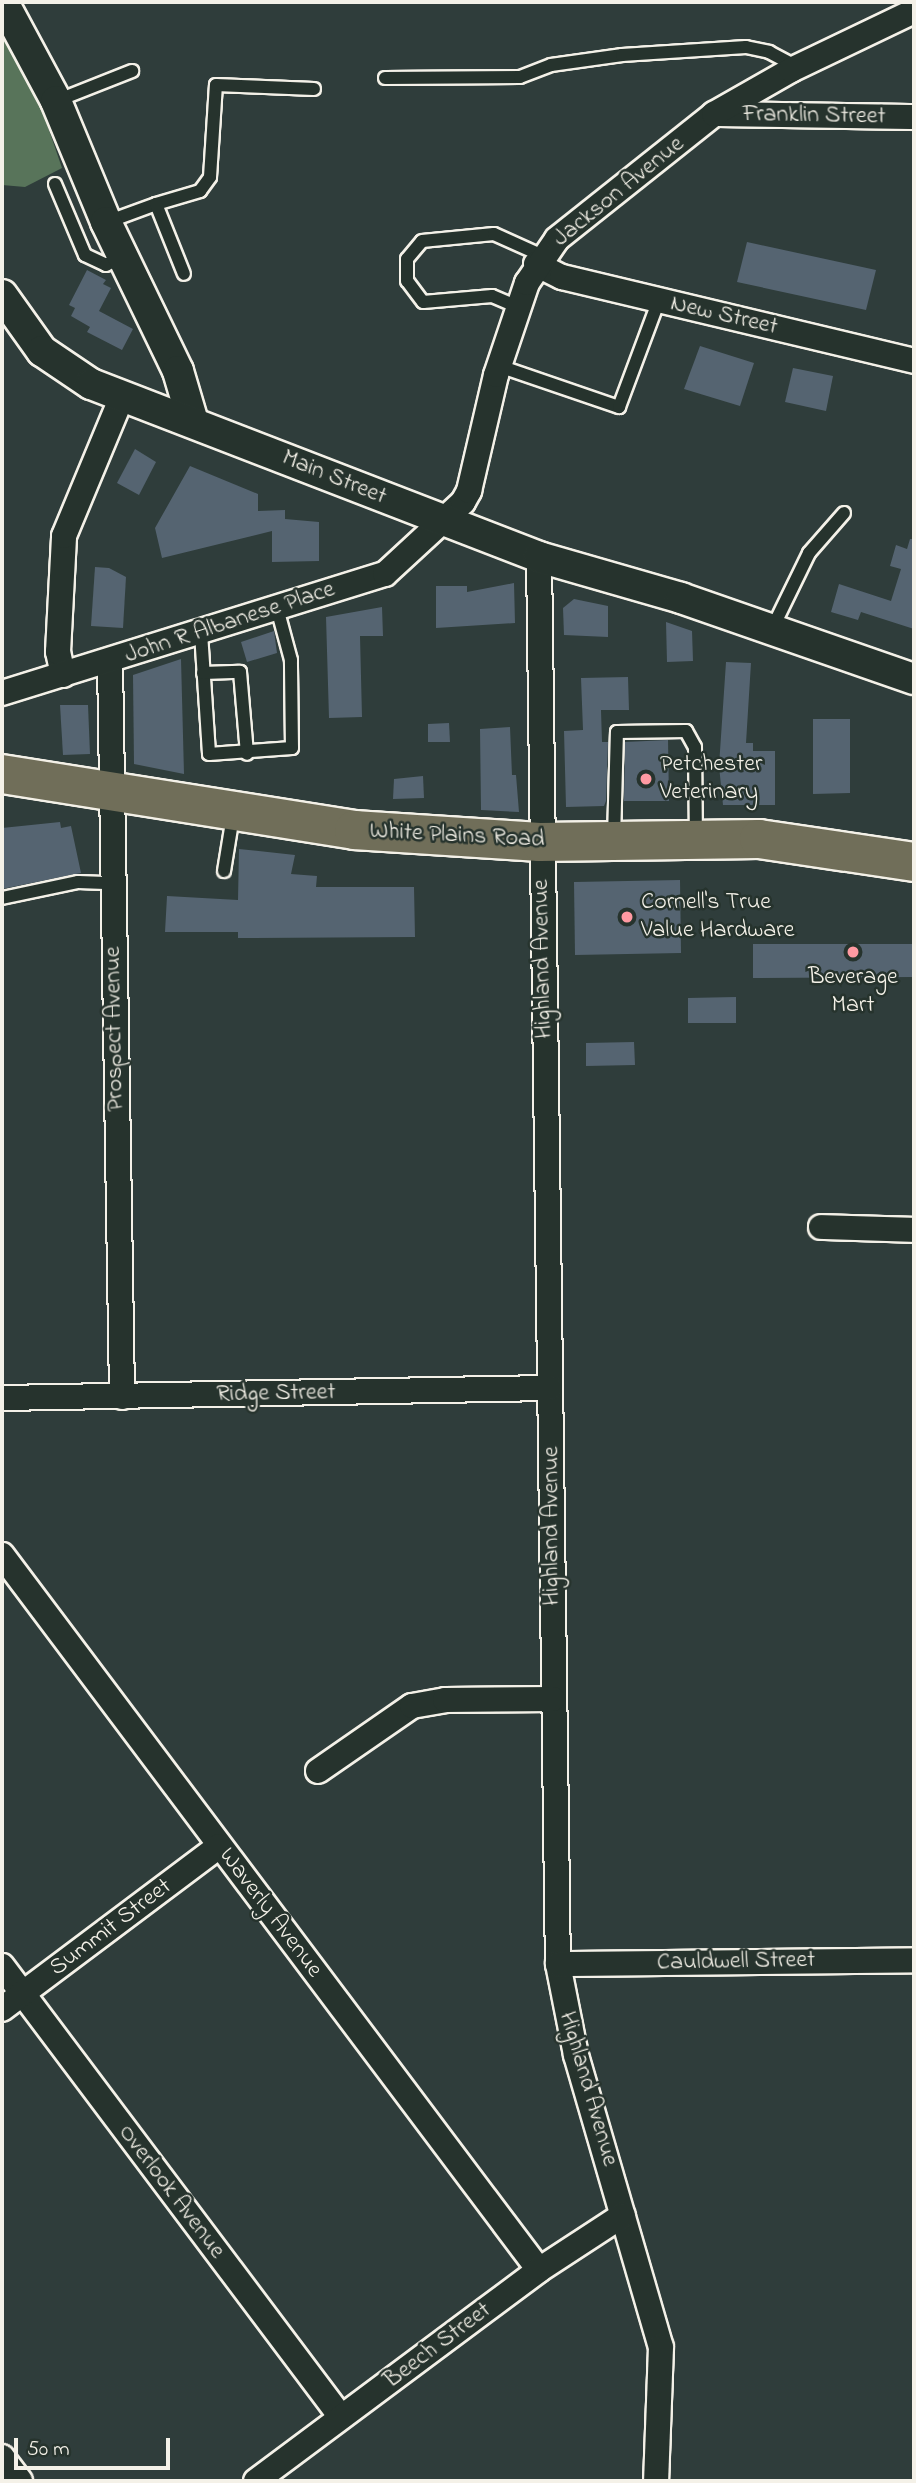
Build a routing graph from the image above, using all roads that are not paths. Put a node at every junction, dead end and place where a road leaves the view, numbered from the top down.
1 (2, 2) edge
2 (914, 11) edge
3 (798, 67) junction
4 (132, 71) dead end
5 (384, 78) dead end
6 (314, 89) dead end
7 (55, 101) junction
8 (715, 114) junction
9 (914, 117) edge
10 (55, 184) dead end
11 (156, 204) junction
12 (106, 222) junction
13 (123, 256) junction
14 (539, 260) junction
15 (184, 274) dead end
16 (2, 295) edge
17 (659, 300) junction
18 (519, 307) junction
19 (914, 361) edge
20 (499, 366) junction
21 (122, 397) junction
22 (193, 422) junction
23 (844, 513) dead end
24 (439, 520) junction
25 (539, 557) junction
26 (277, 608) junction
27 (772, 630) junction
28 (201, 633) junction
29 (110, 662) junction
30 (203, 673) junction
31 (63, 675) junction
32 (914, 679) edge
33 (2, 693) edge
34 (247, 754) junction
35 (2, 774) edge
36 (112, 792) junction
37 (233, 814) junction
38 (696, 837) junction
39 (614, 839) junction
40 (540, 842) junction
41 (914, 862) edge
42 (224, 871) dead end
43 (112, 883) junction
44 (2, 898) edge
45 (821, 1227) dead end
46 (914, 1230) edge
47 (550, 1388) junction
48 (122, 1397) junction
49 (2, 1398) edge
50 (2, 1555) edge
51 (553, 1699) junction
52 (318, 1771) dead end
53 (219, 1846) junction
54 (914, 1960) edge
55 (558, 1964) junction
56 (2, 1966) edge
57 (23, 1994) junction
58 (2, 2009) edge
59 (623, 2215) junction
60 (539, 2270) junction
61 (341, 2417) junction
62 (2, 2457) edge
63 (20, 2481) edge
64 (256, 2481) edge
65 (656, 2481) edge

1 - 7 street
2 - 3 street, Jackson Avenue
3 - 5 lane
3 - 8 street, Jackson Avenue
4 - 7 lane
6 - 11 lane
7 - 12 street
8 - 9 street, Franklin Street
8 - 14 street, Jackson Avenue
10 - 13 lane
11 - 12 lane
11 - 15 lane
12 - 13 street
13 - 22 street
14 - 17 street, New Street
14 - 18 street, Jackson Avenue
14 - 18 lane
16 - 21 street, Main Street
17 - 19 street, New Street
17 - 20 lane
18 - 20 street, Jackson Avenue
20 - 24 street, Jackson Avenue
21 - 22 street, Main Street
21 - 31 street
22 - 24 street, Main Street
23 - 27 lane
24 - 25 street, Main Street
24 - 26 street, John R Albanese Place
25 - 27 street, Main Street
25 - 40 street, Highland Avenue
26 - 28 street, John R Albanese Place
26 - 34 lane
27 - 32 street, Main Street
28 - 29 street, John R Albanese Place
28 - 30 lane
29 - 31 street, John R Albanese Place
29 - 36 street, Prospect Avenue
30 - 34 lane
30 - 34 lane
31 - 33 street, John R Albanese Place
35 - 36 main road, White Plains Road
36 - 37 main road, White Plains Road
36 - 43 street, Prospect Avenue
37 - 40 main road, White Plains Road
37 - 42 lane
38 - 39 main road, White Plains Road
38 - 39 lane
38 - 41 main road, White Plains Road
39 - 40 main road, White Plains Road
40 - 47 street, Highland Avenue
43 - 44 lane
43 - 48 street, Prospect Avenue
45 - 46 street
47 - 48 street, Ridge Street
47 - 51 street, Highland Avenue
48 - 49 street, Ridge Street
50 - 53 street, Waverly Avenue
51 - 52 street
51 - 55 street, Highland Avenue
53 - 57 street, Summit Street
53 - 60 street, Waverly Avenue
54 - 55 street, Cauldwell Street
55 - 59 street, Highland Avenue
56 - 57 street, Overlook Avenue
57 - 58 street, Summit Street
57 - 61 street, Overlook Avenue
59 - 60 street, Beech Street
59 - 65 street, Highland Avenue
60 - 61 street, Beech Street
61 - 64 street, Beech Street
62 - 63 street

